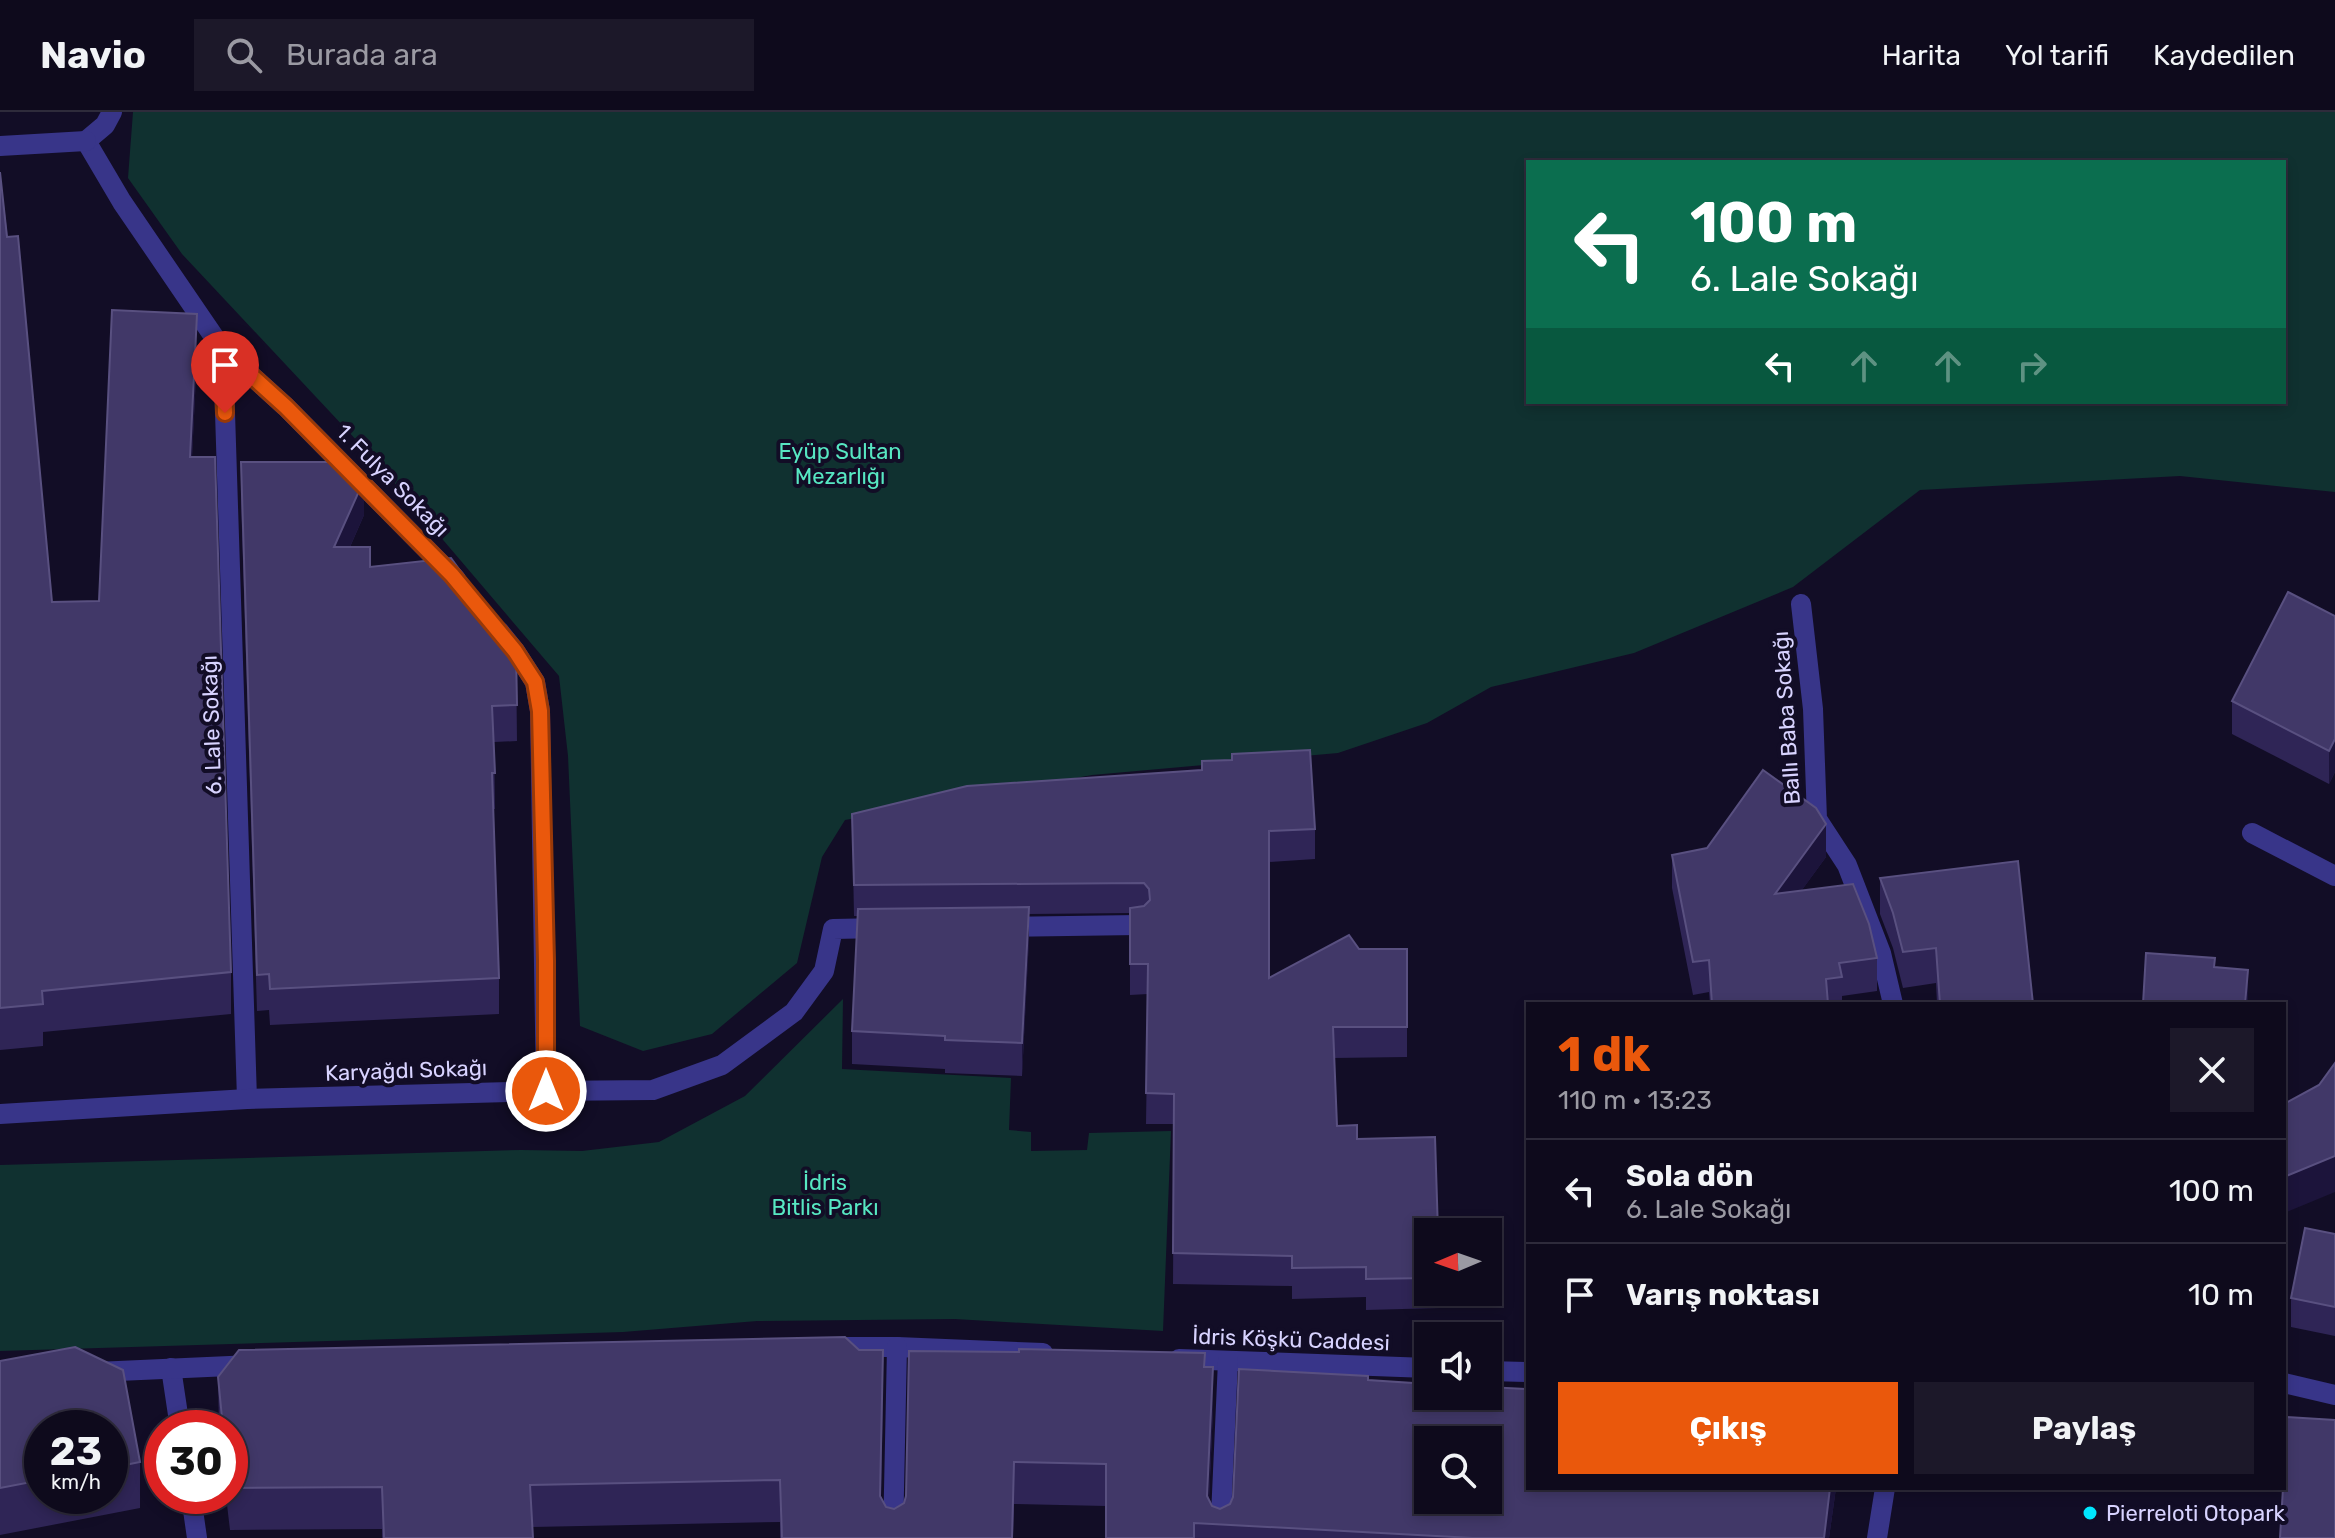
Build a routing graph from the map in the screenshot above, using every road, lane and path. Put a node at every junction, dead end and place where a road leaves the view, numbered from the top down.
1 (112, 112) edge
2 (86, 141) junction
3 (0, 146) edge
4 (223, 350) junction
5 (470, 597) edge
6 (1801, 604) dead end
7 (488, 618) edge
8 (2252, 833) dead end
9 (2335, 876) edge
10 (1138, 925) edge
11 (977, 927) edge
12 (900, 928) edge
13 (1893, 1002) edge
14 (546, 1091) junction
15 (247, 1099) junction
16 (0, 1114) edge
17 (805, 1347) edge
18 (897, 1347) junction
19 (1070, 1354) edge
20 (1165, 1358) edge
21 (1228, 1361) junction
22 (273, 1364) edge
23 (171, 1368) junction
24 (1414, 1368) edge
25 (1502, 1371) edge
26 (1526, 1372) edge
27 (78, 1373) edge
28 (2286, 1383) edge
29 (2335, 1395) edge
30 (177, 1410) edge
31 (1885, 1490) edge
32 (194, 1514) edge
33 (197, 1538) edge
34 (893, 1538) edge
35 (1220, 1538) edge
36 (1877, 1538) edge

1 - 2 street
2 - 3 street
2 - 4 street, 1. Fulya Sokağı
4 - 5 street, 1. Fulya Sokağı
4 - 15 street, 6. Lale Sokağı
6 - 13 street, Ballı Baba Sokağı
7 - 14 street
8 - 9 street
10 - 11 street
12 - 14 street, Karyağdı Sokağı
14 - 15 street, Karyağdı Sokağı
15 - 16 street, Karyağdı Sokağı
17 - 18 street
18 - 19 street
18 - 34 street
20 - 21 street, İdris Köşkü Caddesi
21 - 24 street, İdris Köşkü Caddesi
21 - 35 street
22 - 23 street
23 - 27 street
23 - 30 street
25 - 26 street
28 - 29 street
31 - 36 street
32 - 33 street

